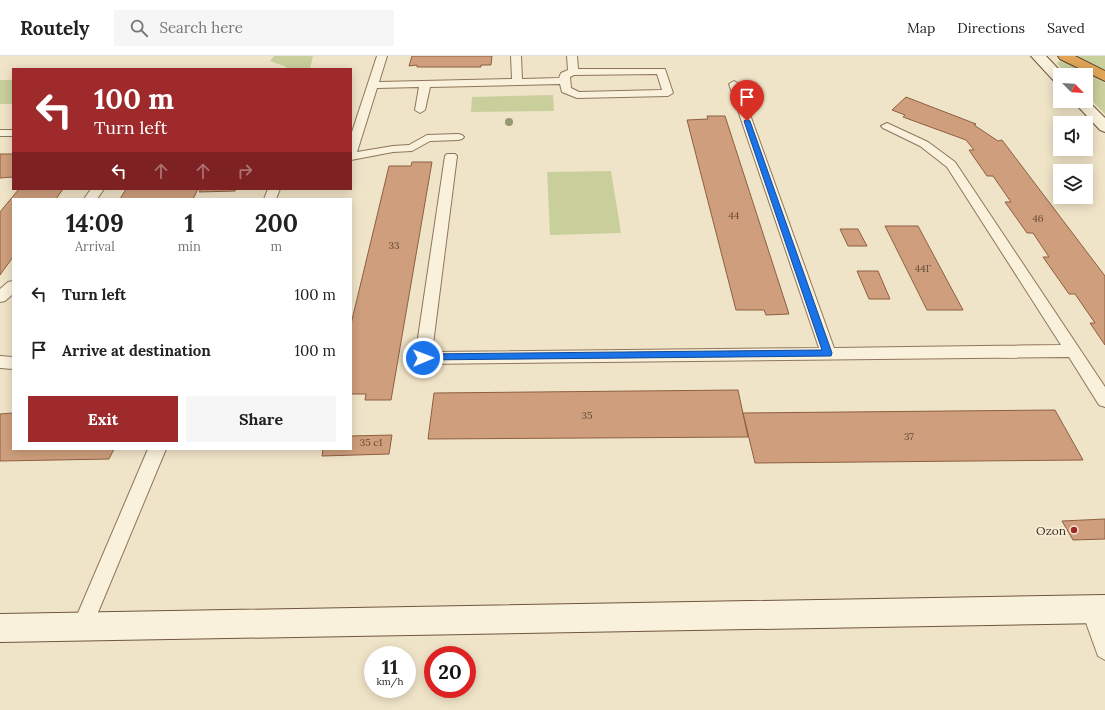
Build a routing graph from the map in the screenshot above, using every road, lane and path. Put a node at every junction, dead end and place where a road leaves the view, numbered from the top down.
1 (382, 56) edge
2 (516, 56) edge
3 (572, 56) edge
4 (1038, 56) edge
5 (1065, 56) edge
6 (573, 72) junction
7 (1053, 72) edge
8 (1105, 78) edge
9 (564, 81) junction
10 (517, 82) junction
11 (425, 84) junction
12 (734, 84) dead end
13 (372, 85) junction
14 (1087, 108) edge
15 (420, 110) dead end
16 (887, 126) dead end
17 (1105, 127) edge
18 (0, 133) edge
19 (12, 133) edge
20 (458, 137) dead end
21 (352, 149) edge
22 (352, 156) edge
23 (450, 156) dead end
24 (97, 190) edge
25 (91, 198) edge
26 (12, 287) edge
27 (0, 297) edge
28 (1072, 351) junction
29 (828, 353) junction
30 (0, 362) edge
31 (12, 362) edge
32 (1105, 400) edge
33 (158, 450) edge
34 (1098, 609) edge
35 (0, 628) edge
36 (82, 628) junction
37 (1105, 649) edge

1 - 13 lane
2 - 10 lane
3 - 6 lane
4 - 7 street
5 - 8 highway
6 - 9 lane
6 - 9 lane
9 - 10 lane
10 - 11 lane
11 - 13 lane
11 - 15 lane
12 - 29 lane
13 - 21 lane
14 - 17 street
16 - 28 lane
18 - 19 lane
20 - 22 lane
23 - 29 lane
24 - 25 lane
26 - 27 lane
28 - 29 lane
28 - 32 lane
30 - 31 lane
33 - 36 lane
34 - 36 street
34 - 37 lane
35 - 36 street

